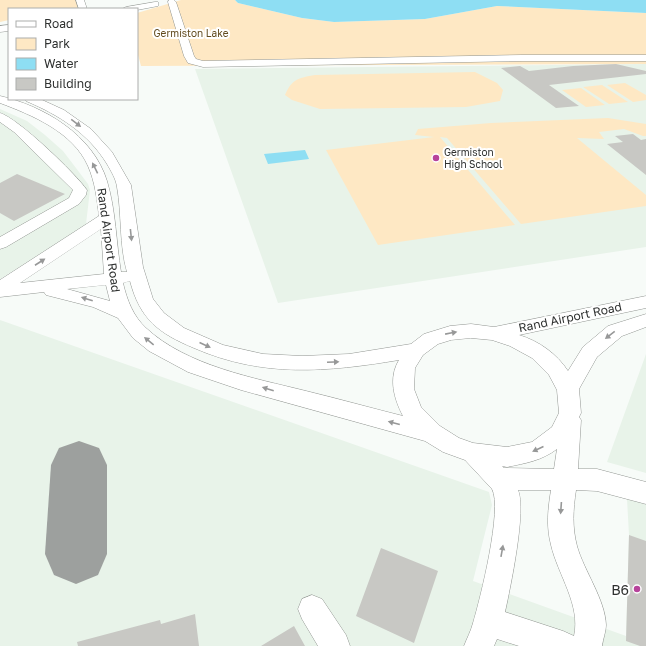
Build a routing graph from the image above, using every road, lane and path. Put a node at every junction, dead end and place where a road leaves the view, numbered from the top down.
1 (172, 2) dead end
2 (155, 4) dead end
3 (132, 8) edge
4 (646, 58) edge
5 (0, 99) edge
6 (32, 100) edge
7 (0, 116) edge
8 (107, 218) junction
9 (0, 244) edge
10 (135, 271) junction
11 (113, 274) junction
12 (37, 287) junction
13 (2, 288) edge
14 (646, 302) edge
15 (123, 313) junction
16 (646, 320) edge
17 (493, 333) junction
18 (416, 350) junction
19 (569, 401) junction
20 (432, 433) junction
21 (473, 453) junction
22 (498, 479) junction
23 (565, 479) junction
24 (646, 493) edge
25 (312, 608) dead end
26 (484, 634) edge
27 (335, 646) edge
28 (563, 646) edge
29 (587, 646) edge

1 - 4 street
2 - 3 street
8 -> 5 street, Rand Airport Road
6 -> 10 street, Rand Airport Road
7 - 9 street
8 - 11 street, Rand Airport Road
13 -> 8 street
10 - 11 street
10 -> 18 street, Rand Airport Road
11 - 12 street
11 - 13 street
11 - 15 street, Rand Airport Road
12 - 13 street
15 -> 12 street
14 - 17 street, Rand Airport Road
20 -> 15 street, Rand Airport Road
16 -> 19 street, Rand Airport Road
18 -> 17 street, Rand Airport Road
17 - 19 street, Rand Airport Road
18 - 20 street, Rand Airport Road
19 -> 21 street, Rand Airport Road
19 - 23 street
20 - 21 street, Rand Airport Road
21 - 22 street
22 - 23 street
26 -> 22 street
23 - 24 street
23 -> 29 street
25 - 27 street
26 - 28 street

